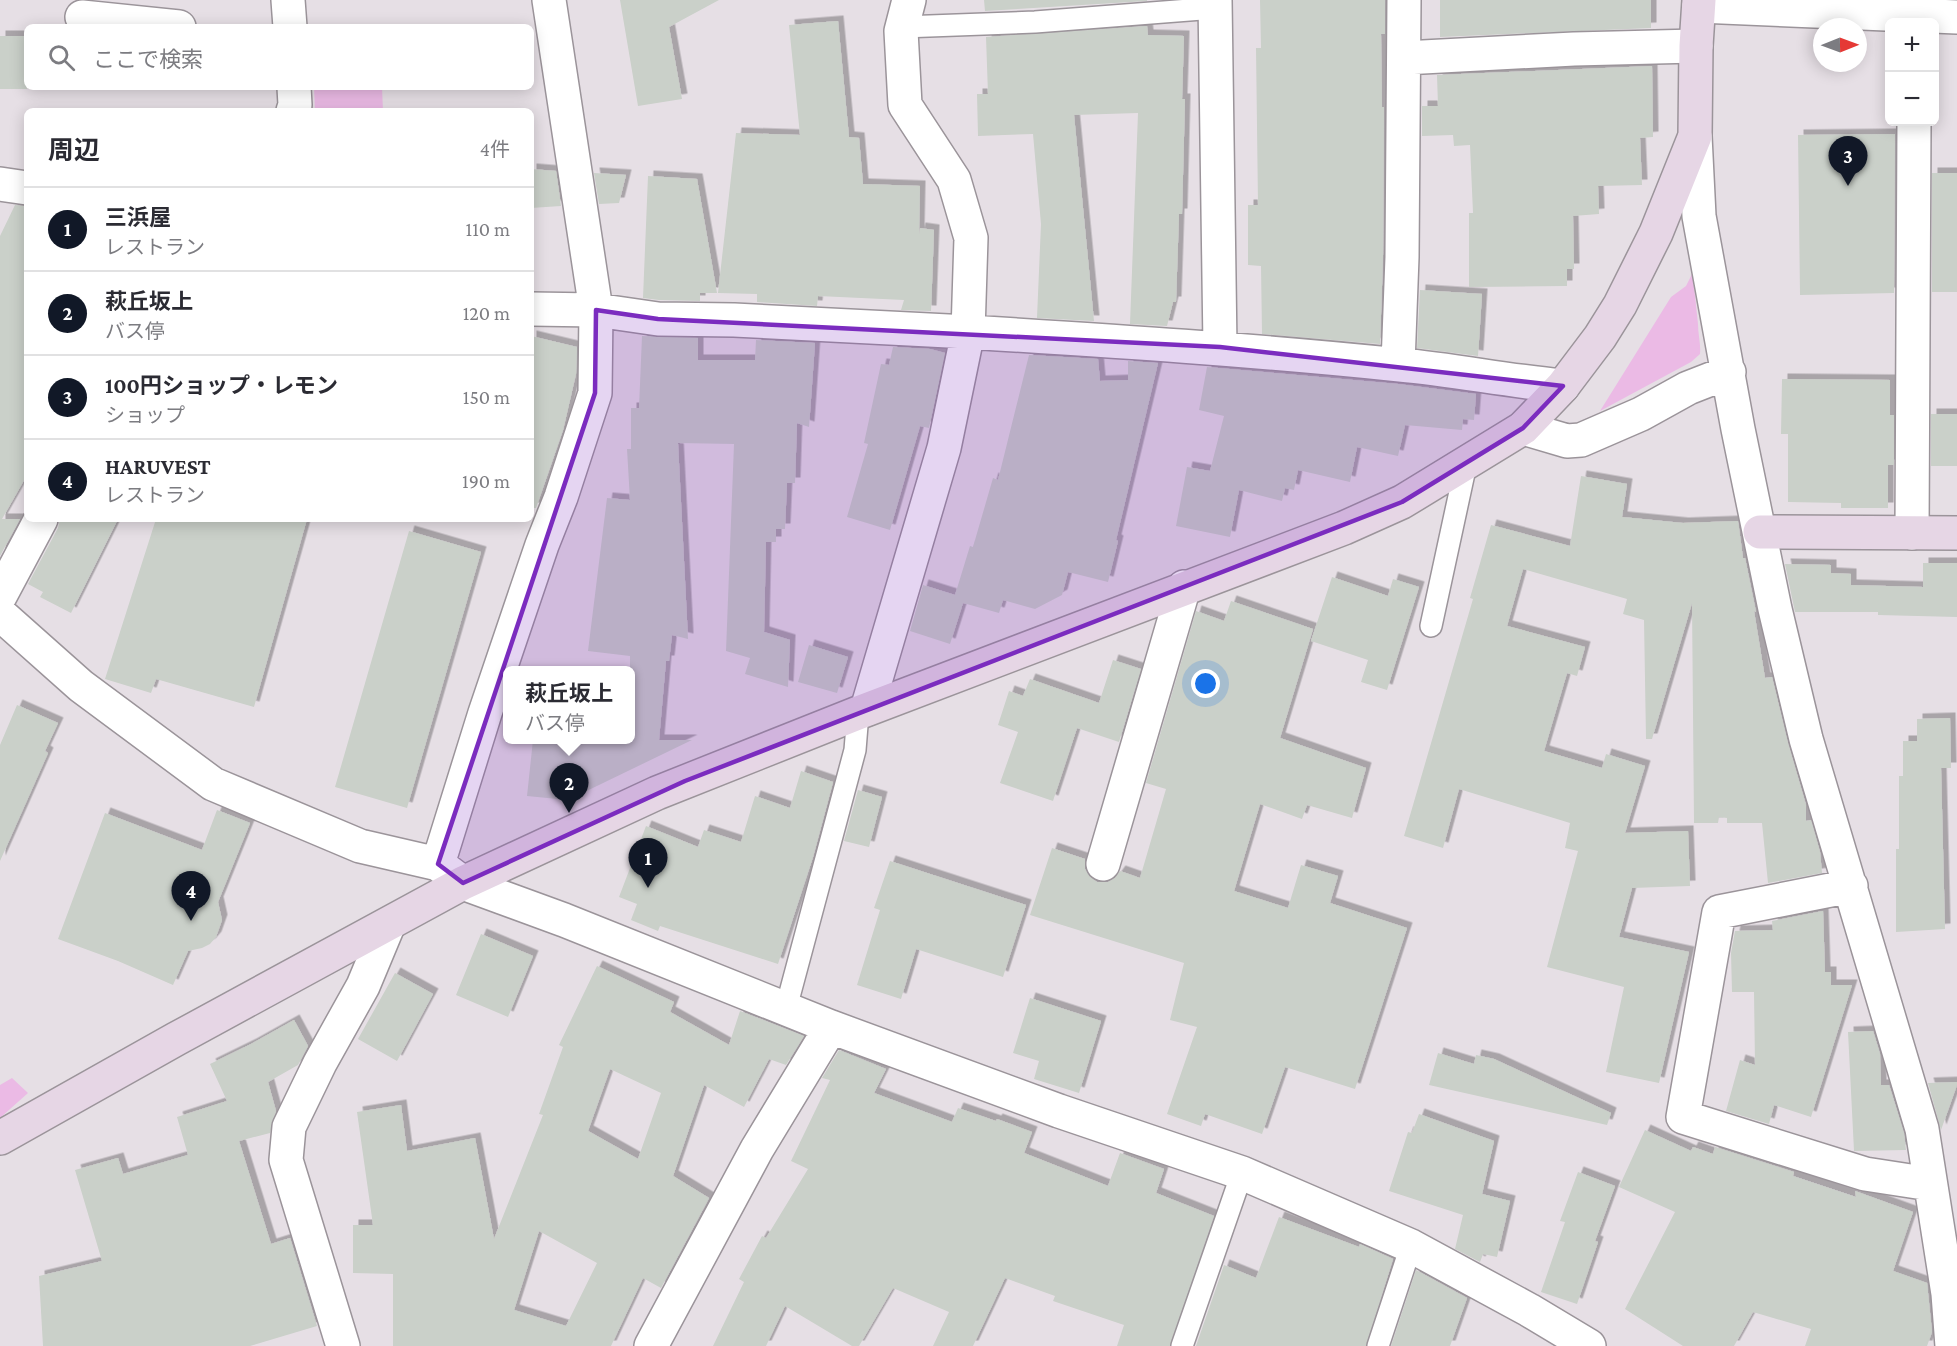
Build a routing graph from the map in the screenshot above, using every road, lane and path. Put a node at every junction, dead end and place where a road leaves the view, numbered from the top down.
1 (288, 0) edge
2 (549, 0) edge
3 (1404, 0) edge
4 (1699, 3) edge
5 (1215, 4) edge
6 (905, 14) edge
7 (1957, 16) edge
8 (82, 17) dead end
9 (1901, 18) edge
10 (1928, 18) edge
11 (150, 24) edge
12 (290, 24) edge
13 (1696, 46) junction
14 (1404, 58) junction
15 (294, 90) edge
16 (294, 108) edge
17 (1914, 126) edge
18 (1695, 136) junction
19 (0, 184) edge
20 (24, 188) edge
21 (1699, 216) junction
22 (1656, 233) junction
23 (534, 309) edge
24 (596, 310) junction
25 (968, 332) junction
26 (1220, 347) junction
27 (1398, 364) junction
28 (1729, 372) junction
29 (1563, 386) junction
30 (1522, 428) junction
31 (1466, 464) junction
32 (39, 522) edge
33 (1760, 532) junction
34 (1912, 532) junction
35 (1957, 533) edge
36 (1184, 587) junction
37 (3, 619) edge
38 (1431, 626) dead end
39 (862, 711) junction
40 (1103, 864) dead end
41 (451, 874) junction
42 (1851, 886) junction
43 (388, 926) junction
44 (786, 1008) junction
45 (831, 1027) junction
46 (0, 1138) edge
47 (1242, 1173) junction
48 (1930, 1184) junction
49 (1411, 1246) junction
50 (343, 1346) edge
51 (651, 1346) edge
52 (1182, 1346) edge
53 (1378, 1346) edge
54 (1589, 1346) edge
55 (1952, 1346) edge

1 - 12 street
2 - 24 street
3 - 14 street
4 - 9 street
4 - 13 street
5 - 6 lane
5 - 26 street
6 - 25 street
7 - 10 street
8 - 11 street
13 - 14 street
13 - 18 street
14 - 27 street
15 - 16 street
17 - 34 street
18 - 21 street
18 - 22 street
19 - 20 street
21 - 22 street
21 - 28 street
22 - 29 street
23 - 24 street
24 - 25 street
24 - 41 street
25 - 26 street
25 - 39 street
26 - 27 street
27 - 29 street
28 - 30 street
28 - 33 street
29 - 30 street
30 - 31 street
31 - 36 street
31 - 38 lane
32 - 37 street
33 - 34 street
33 - 42 street
34 - 35 street
36 - 39 street
36 - 40 street
37 - 41 street
39 - 41 street
39 - 44 lane
41 - 43 street
41 - 44 street
42 - 48 street
42 - 48 street
43 - 46 street
43 - 50 street
44 - 45 street
45 - 47 street
45 - 51 street
47 - 49 street
47 - 52 lane
48 - 55 street
49 - 53 lane
49 - 54 street

